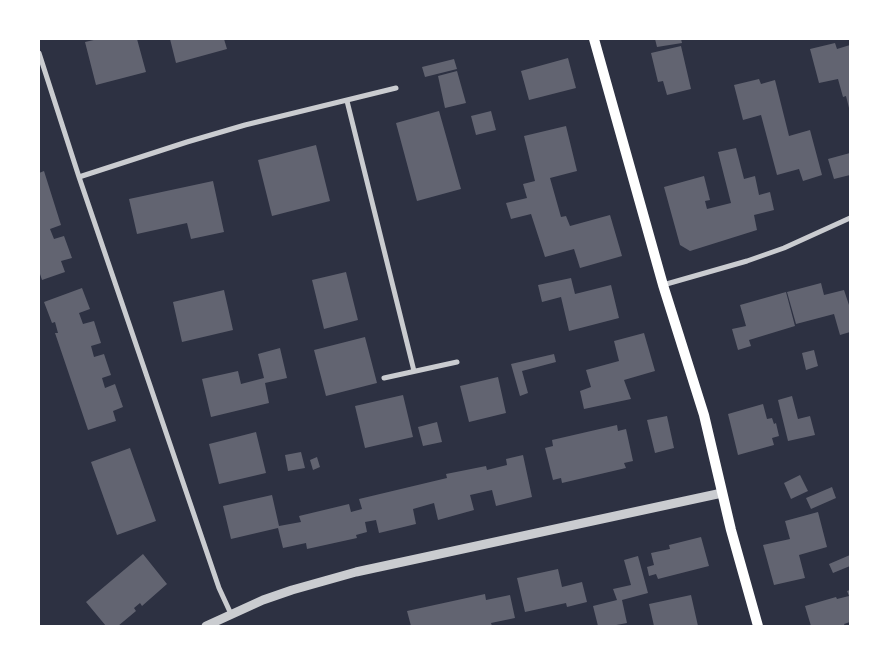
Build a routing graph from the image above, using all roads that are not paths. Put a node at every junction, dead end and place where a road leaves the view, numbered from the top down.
1 (594, 39) edge
2 (39, 53) edge
3 (396, 88) dead end
4 (347, 101) junction
5 (79, 177) junction
6 (850, 218) edge
7 (663, 284) junction
8 (457, 362) dead end
9 (414, 371) junction
10 (384, 378) dead end
11 (722, 493) junction
12 (231, 614) junction
13 (206, 626) edge
14 (758, 626) edge

1 - 7 main road
2 - 5 street
3 - 4 street
4 - 5 street
4 - 9 street
5 - 12 street
6 - 7 street
7 - 11 main road
8 - 9 street
9 - 10 street
11 - 12 street
11 - 14 main road
12 - 13 street

